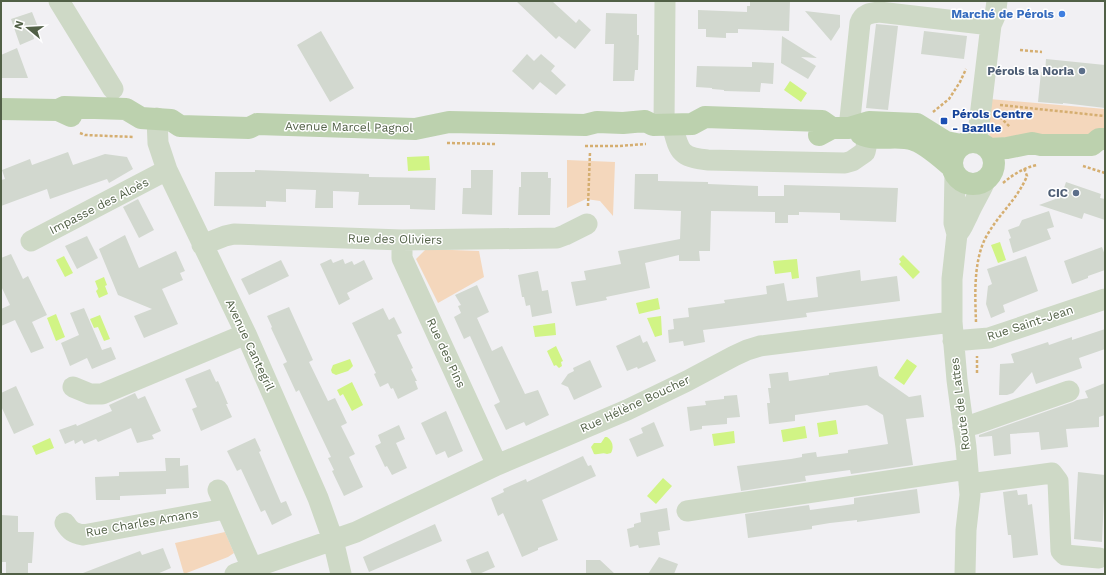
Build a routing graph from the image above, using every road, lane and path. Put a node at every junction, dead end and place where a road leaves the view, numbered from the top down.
1 (59, 1) edge
2 (665, 1) edge
3 (997, 1) edge
4 (991, 25) junction
5 (1020, 50) dead end
6 (1042, 52) dead end
7 (966, 68) dead end
8 (113, 89) dead end
9 (987, 102) junction
10 (1, 109) edge
11 (998, 113) dead end
12 (931, 114) dead end
13 (1105, 116) edge
14 (157, 123) junction
15 (671, 128) junction
16 (841, 128) junction
17 (85, 135) dead end
18 (868, 138) junction
19 (442, 143) dead end
20 (498, 144) dead end
21 (1101, 145) edge
22 (584, 146) dead end
23 (590, 152) dead end
24 (1028, 156) junction
25 (984, 162) junction
26 (1082, 166) dead end
27 (167, 170) junction
28 (954, 171) junction
29 (1105, 172) edge
30 (587, 224) joint
31 (957, 234) junction
32 (402, 240) junction
33 (31, 241) dead end
34 (202, 245) junction
35 (1105, 299) edge
36 (952, 332) junction
37 (246, 334) junction
38 (977, 339) junction
39 (977, 378) dead end
40 (73, 387) dead end
41 (1069, 391) dead end
42 (963, 427) junction
43 (497, 465) junction
44 (968, 476) junction
45 (688, 510) dead end
46 (65, 523) dead end
47 (333, 540) junction
48 (1098, 558) dead end
49 (243, 571) edge
50 (341, 574) edge
51 (965, 574) edge

1 - 8 street
2 - 15 street
3 - 4 street
4 - 9 street
4 - 16 street
5 - 6 path
7 - 12 path
9 - 13 path
9 - 25 street
10 - 14 main road, Avenue Marcel Pagnol
11 - 24 path
14 - 15 main road, Avenue Marcel Pagnol
14 - 17 path
14 - 27 street, Avenue Cantegril
15 - 16 main road, Avenue Marcel Pagnol
15 - 18 street
15 - 22 path
16 - 18 main road, Avenue Marcel Pagnol
16 - 25 main road
18 - 28 main road, Avenue Marcel Pagnol
19 - 20 path
21 - 24 main road
23 - 30 path
24 - 25 main road
24 - 25 path
24 - 38 path
25 - 28 main road
25 - 28 main road, Avenue Marcel Pagnol
25 - 31 street
26 - 29 path
27 - 33 street, Impasse des Aloès
27 - 34 street, Avenue Cantegril
28 - 31 street
30 - 32 street, Rue des Oliviers
31 - 36 street, Route de Lattes
32 - 34 street, Rue des Oliviers
32 - 43 street, Rue des Pins
34 - 37 street, Avenue Cantegril
35 - 38 street, Rue Saint-Jean
36 - 38 street, Rue Saint-Jean
36 - 42 street, Route de Lattes
36 - 43 street, Rue Hélène Boucher
37 - 40 street
37 - 47 street, Avenue Cantegril
38 - 39 path
41 - 42 street
42 - 44 street, Route de Lattes
43 - 47 street, Rue Hélène Boucher
44 - 45 street
44 - 48 street
44 - 51 street, Route de Lattes
46 - 49 street, Rue Charles Amans
47 - 49 street, Rue Hélène Boucher
47 - 50 street, Avenue Cantegril

